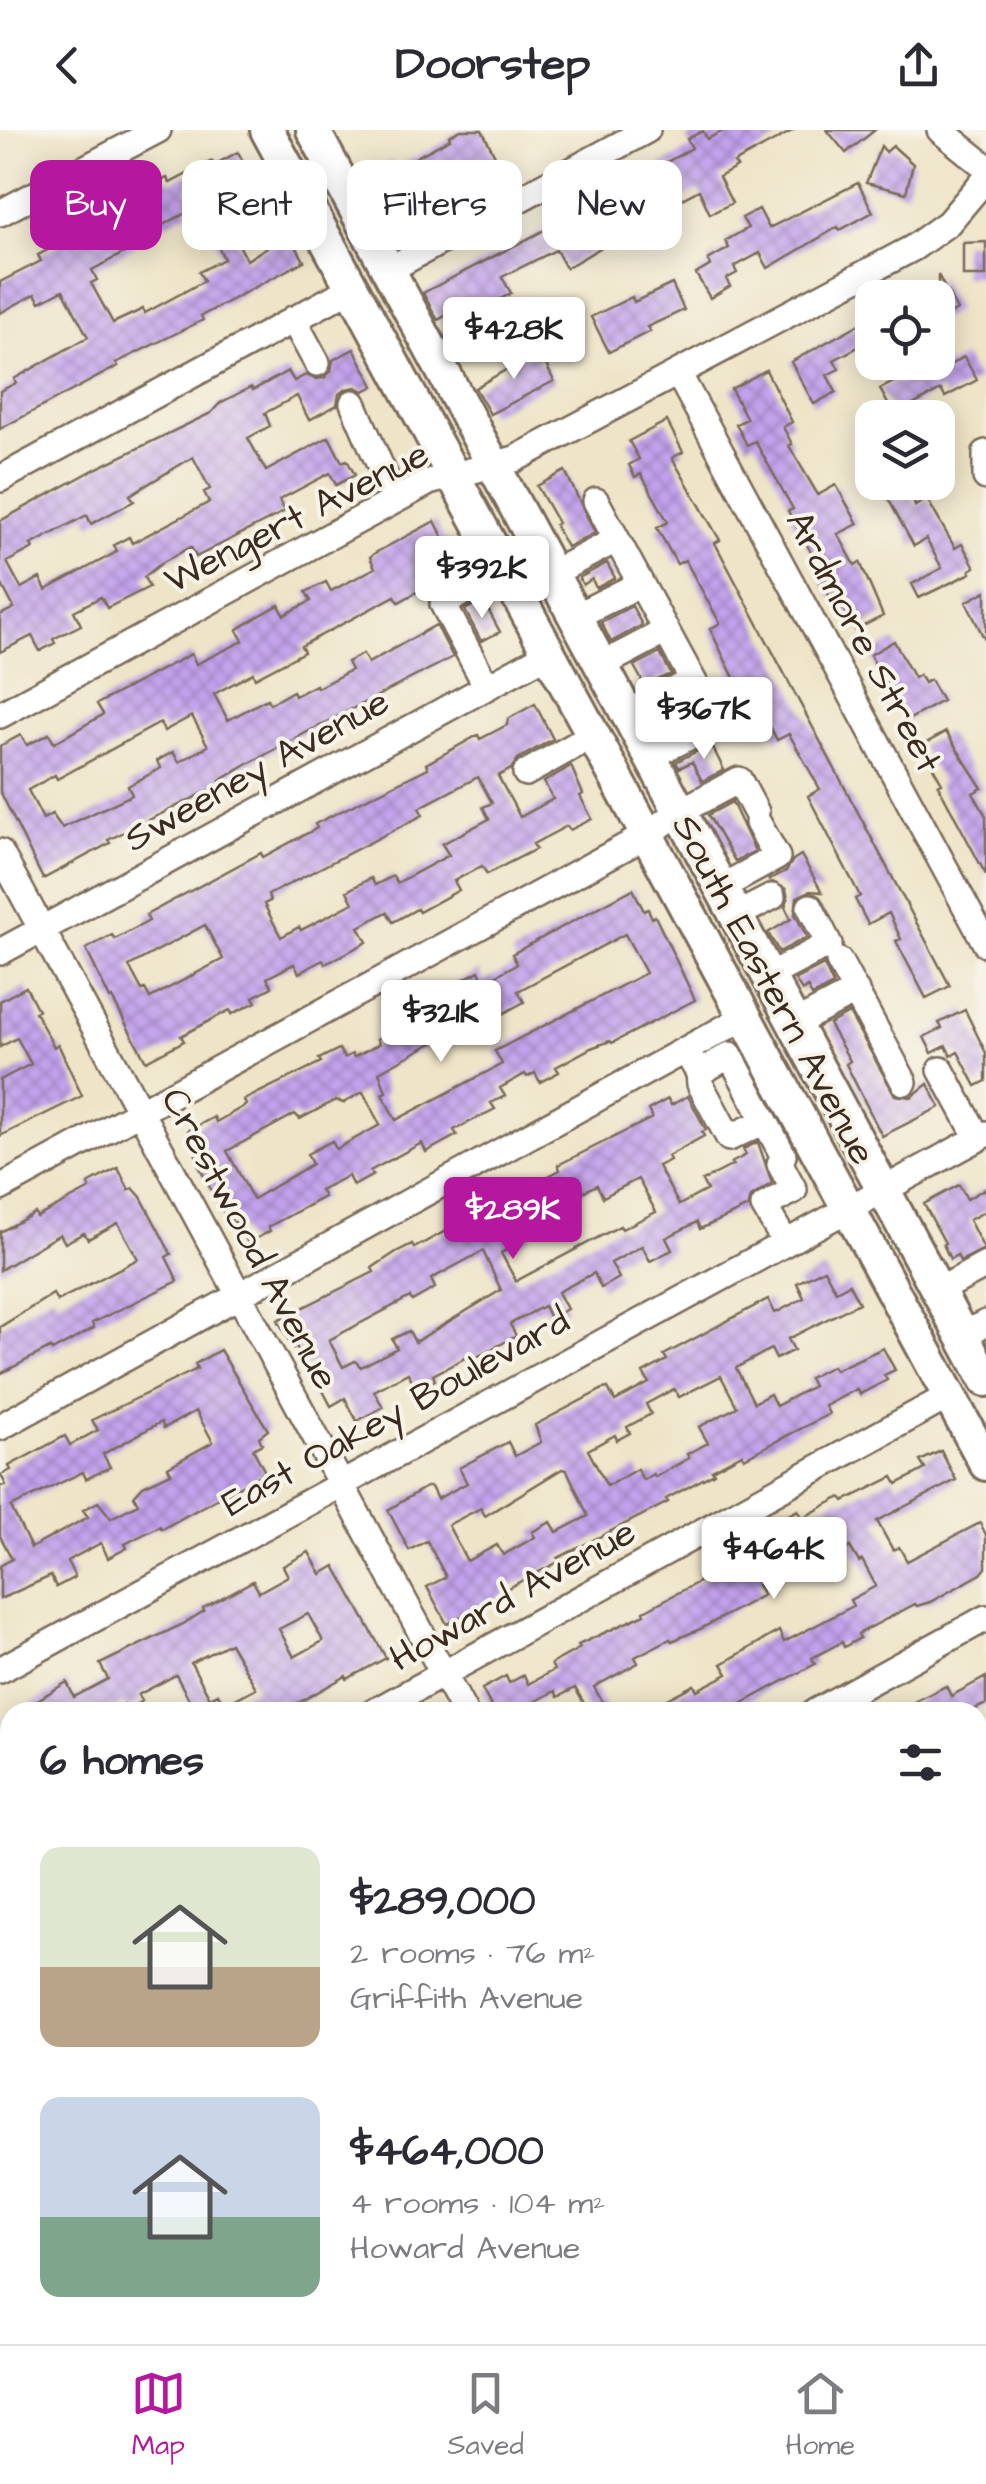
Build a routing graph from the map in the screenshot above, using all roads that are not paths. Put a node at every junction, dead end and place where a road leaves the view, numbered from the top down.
1 (158, 130) edge
2 (267, 130) edge
3 (312, 130) edge
4 (647, 130) edge
5 (940, 130) edge
6 (986, 168) edge
7 (986, 178) edge
8 (0, 213) edge
9 (388, 270) junction
10 (352, 288) junction
11 (293, 320) junction
12 (317, 363) dead end
13 (678, 372) junction
14 (353, 403) dead end
15 (986, 453) edge
16 (492, 465) junction
17 (453, 476) junction
18 (986, 477) edge
19 (0, 478) edge
20 (395, 500) junction
21 (596, 501) dead end
22 (616, 540) junction
23 (504, 570) junction
24 (550, 574) junction
25 (640, 584) junction
26 (574, 617) junction
27 (666, 631) junction
28 (549, 652) junction
29 (600, 666) junction
30 (693, 681) junction
31 (487, 687) junction
32 (626, 714) junction
33 (0, 715) edge
34 (593, 736) junction
35 (650, 758) junction
36 (526, 773) dead end
37 (679, 812) junction
38 (647, 835) junction
39 (0, 852) edge
40 (772, 897) dead end
41 (728, 902) junction
42 (810, 908) dead end
43 (42, 929) junction
44 (986, 944) edge
45 (0, 952) edge
46 (839, 961) dead end
47 (768, 976) junction
48 (856, 991) junction
49 (745, 1017) junction
50 (794, 1024) junction
51 (685, 1050) junction
52 (941, 1070) dead end
53 (698, 1073) junction
54 (904, 1082) dead end
55 (764, 1085) junction
56 (140, 1112) junction
57 (778, 1123) junction
58 (982, 1136) edge
59 (0, 1188) edge
60 (883, 1188) junction
61 (848, 1208) junction
62 (784, 1242) junction
63 (986, 1265) edge
64 (938, 1291) junction
65 (240, 1296) junction
66 (974, 1329) edge
67 (986, 1380) edge
68 (949, 1396) junction
69 (0, 1427) edge
70 (986, 1464) edge
71 (340, 1483) junction
72 (986, 1618) edge
73 (0, 1670) edge
74 (444, 1674) junction
75 (392, 1702) edge
76 (459, 1702) edge
77 (832, 1702) edge

1 - 8 street
2 - 10 main road, South Eastern Avenue
3 - 9 main road, South Eastern Avenue
4 - 9 street
5 - 6 street
7 - 13 street, Wengert Avenue
9 - 16 main road, South Eastern Avenue
10 - 11 street
10 - 17 main road, South Eastern Avenue
11 - 12 street
11 - 19 street
13 - 16 street, Wengert Avenue
13 - 44 street, Ardmore Street
14 - 20 street
15 - 18 street
16 - 17 street, Wengert Avenue
16 - 24 main road, South Eastern Avenue
17 - 20 street, Wengert Avenue
17 - 23 main road, South Eastern Avenue
20 - 33 street, Wengert Avenue
21 - 22 street
22 - 24 street
22 - 25 street
23 - 28 main road, South Eastern Avenue
23 - 31 street
24 - 26 main road, South Eastern Avenue
25 - 26 street
25 - 27 street
26 - 29 main road, South Eastern Avenue
27 - 29 street
27 - 30 street
28 - 31 street, Sweeney Avenue
28 - 34 main road, South Eastern Avenue
29 - 32 main road, South Eastern Avenue
30 - 32 street
30 - 35 street
31 - 43 street, Sweeney Avenue
32 - 35 main road, South Eastern Avenue
34 - 36 street
34 - 38 main road, South Eastern Avenue
35 - 37 main road, South Eastern Avenue
37 - 38 street
37 - 41 main road, South Eastern Avenue
37 - 41 street
38 - 49 main road, South Eastern Avenue
38 - 56 street
39 - 43 street, Crestwood Avenue
40 - 41 street
41 - 47 main road, South Eastern Avenue
42 - 47 street
43 - 45 street, Sweeney Avenue
43 - 56 street, Crestwood Avenue
46 - 48 street
47 - 50 main road, South Eastern Avenue
48 - 50 street
48 - 54 street
49 - 51 street
49 - 55 main road, South Eastern Avenue
50 - 60 main road, South Eastern Avenue
51 - 53 street
51 - 65 street
52 - 58 street
53 - 55 street
53 - 57 street
55 - 57 main road, South Eastern Avenue
56 - 59 street
56 - 65 street, Crestwood Avenue
57 - 61 main road, South Eastern Avenue
57 - 62 street
58 - 60 street, East Oakey Boulevard
60 - 61 street, East Oakey Boulevard
60 - 64 main road, South Eastern Avenue
61 - 62 street, East Oakey Boulevard
61 - 68 main road, South Eastern Avenue
62 - 71 street, East Oakey Boulevard
63 - 64 street
64 - 66 main road, South Eastern Avenue
65 - 69 street
65 - 71 street, Crestwood Avenue
66 - 67 main road, South Eastern Avenue
68 - 70 main road, South Eastern Avenue
68 - 74 street, Howard Avenue
71 - 73 street, East Oakey Boulevard
71 - 74 street, Crestwood Avenue
72 - 77 street
74 - 75 street, Howard Avenue
74 - 76 street, Crestwood Avenue

